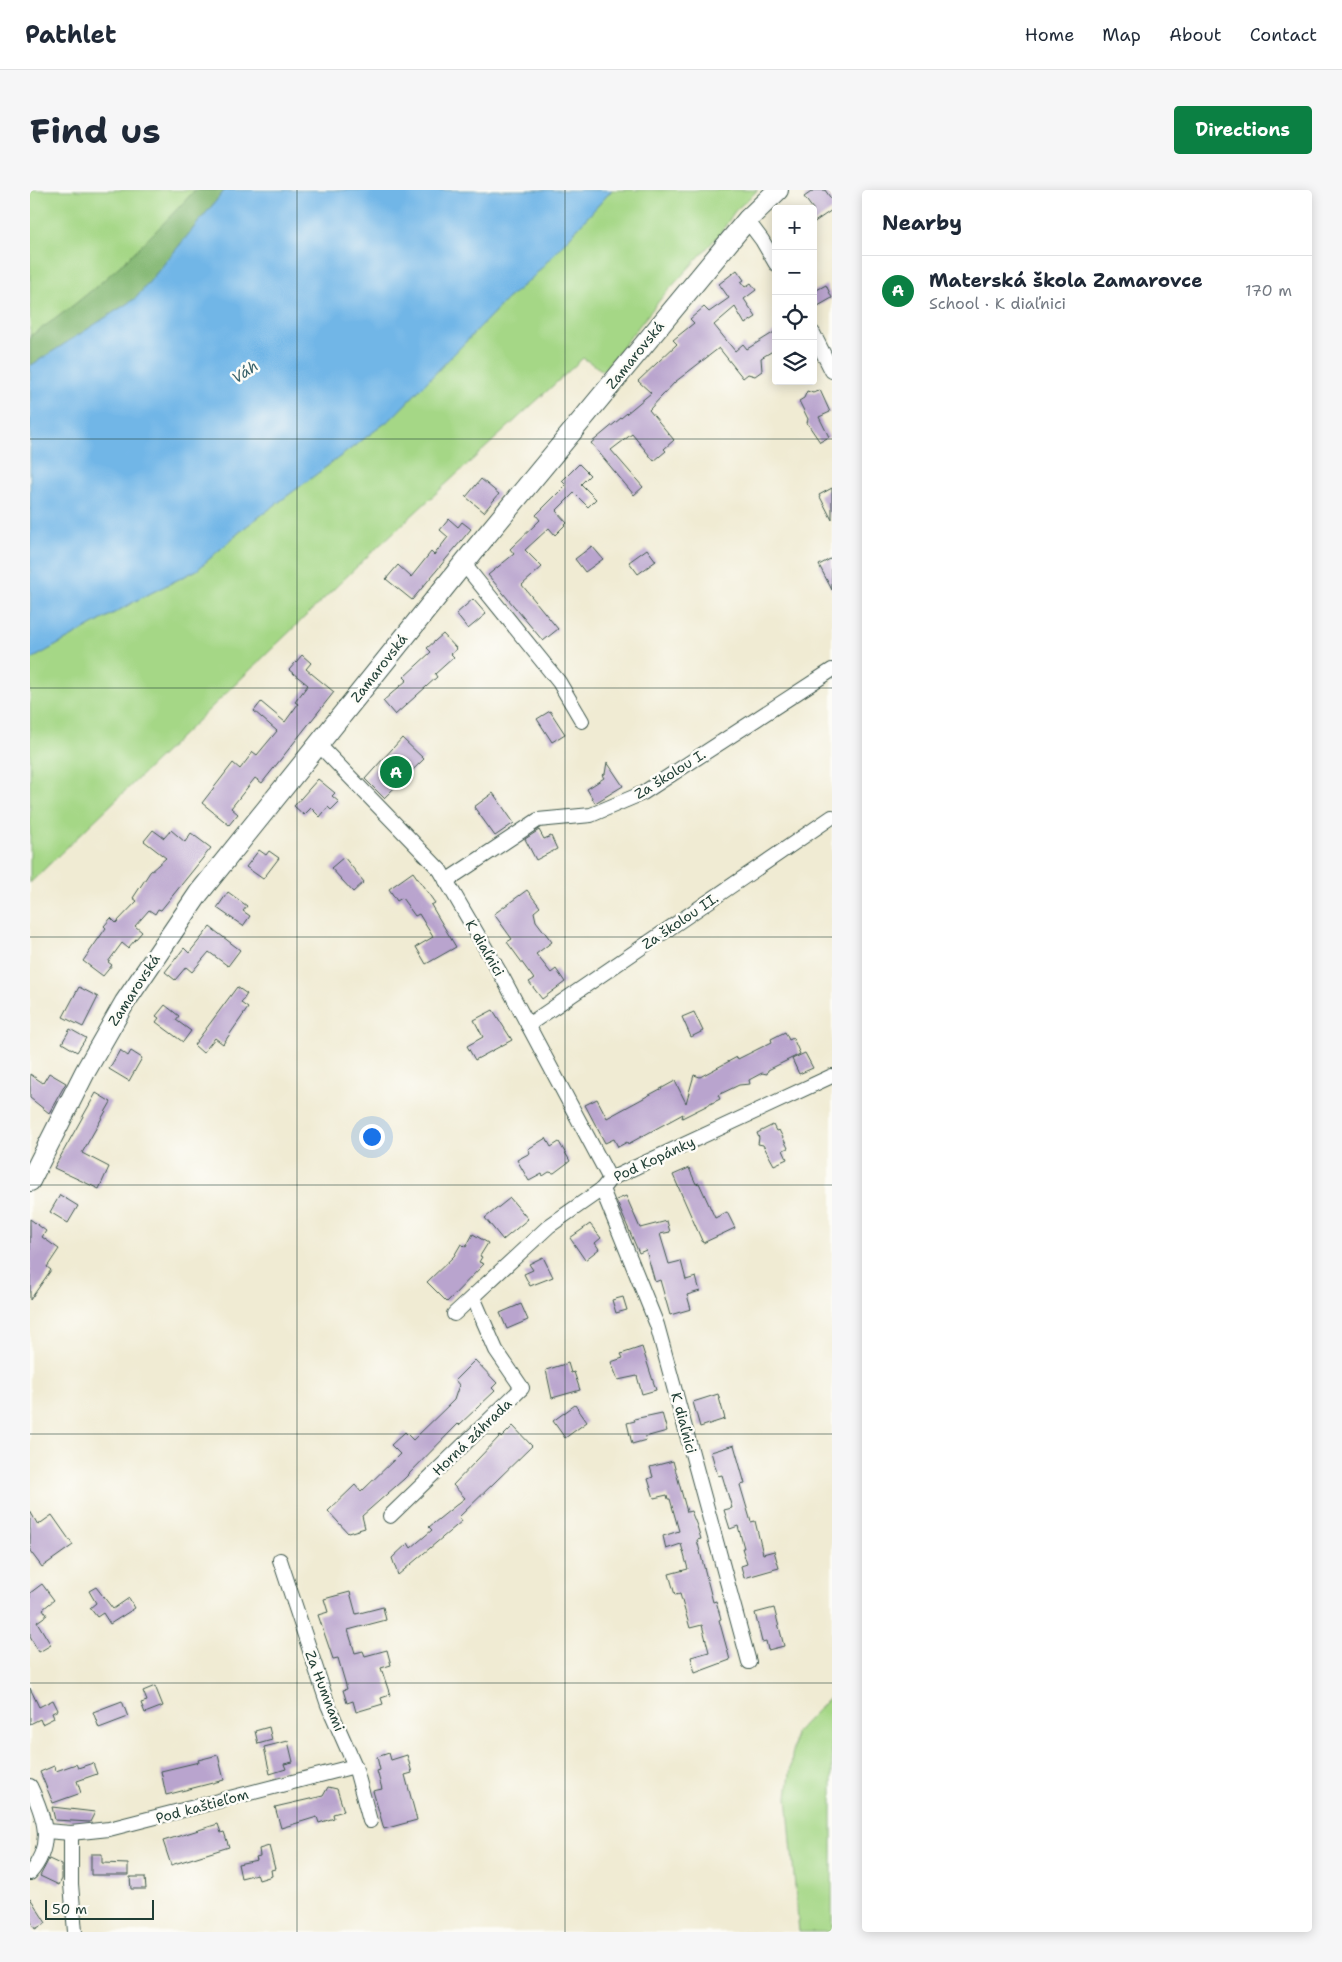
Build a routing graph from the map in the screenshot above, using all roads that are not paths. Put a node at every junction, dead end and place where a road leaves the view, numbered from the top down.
1 (778, 190) edge
2 (746, 220) junction
3 (772, 257) edge
4 (816, 340) edge
5 (832, 371) edge
6 (463, 563) junction
7 (832, 670) edge
8 (582, 721) dead end
9 (320, 746) junction
10 (832, 817) edge
11 (446, 881) junction
12 (528, 1025) junction
13 (832, 1076) edge
14 (30, 1181) edge
15 (606, 1184) junction
16 (473, 1297) junction
17 (454, 1314) dead end
18 (390, 1516) dead end
19 (280, 1560) dead end
20 (749, 1662) dead end
21 (355, 1766) junction
22 (30, 1786) edge
23 (370, 1821) dead end
24 (46, 1831) junction
25 (71, 1833) junction
26 (30, 1873) edge
27 (75, 1932) edge

1 - 2 main road, Zamarovská
2 - 3 street
2 - 6 main road, Zamarovská
4 - 5 street
6 - 8 street
6 - 9 main road, Zamarovská
7 - 11 street, Za školou I.
9 - 11 street, K diaľnici
9 - 14 main road, Zamarovská
10 - 12 street, Za školou II.
11 - 12 street, K diaľnici
12 - 15 street, K diaľnici
13 - 15 street, Pod Kopánky
15 - 16 street, Pod Kopánky
15 - 20 street, K diaľnici
16 - 17 street, Pod Kopánky
16 - 18 street, Horná záhrada
19 - 21 street, Za Humnami
21 - 23 street, Za Humnami
21 - 25 street, Pod kaštieľom
22 - 24 street
24 - 25 street, Pod kaštieľom
24 - 26 street
25 - 27 street

